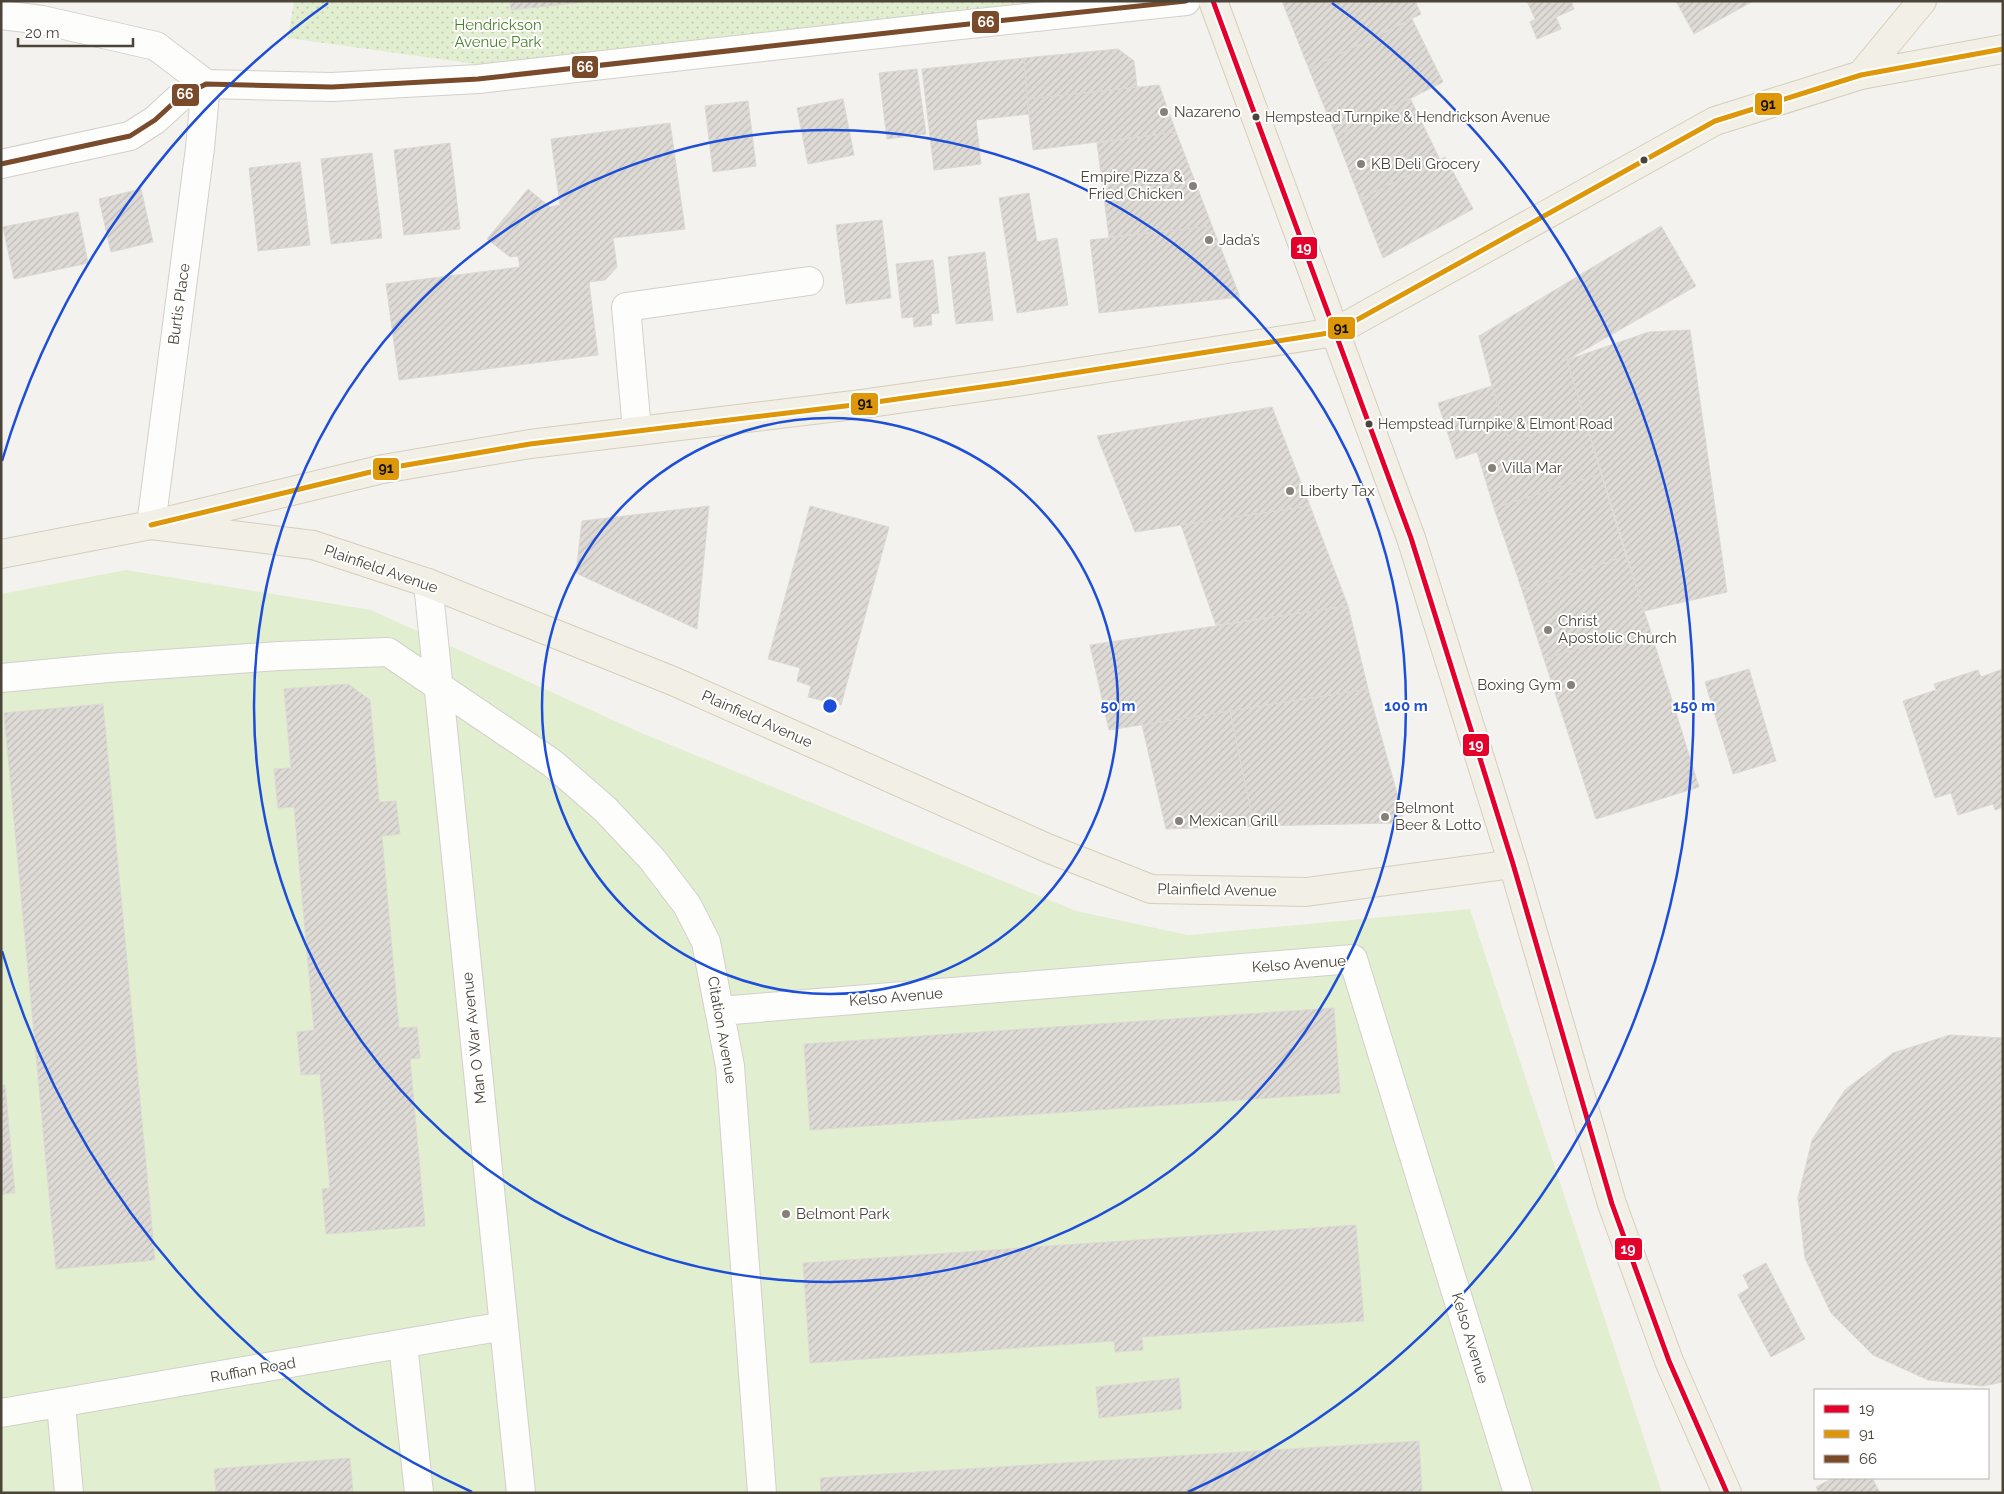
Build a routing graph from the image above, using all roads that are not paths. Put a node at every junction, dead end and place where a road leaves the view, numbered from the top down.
1 (1186, 1) edge
2 (1213, 1) edge
3 (1922, 1) edge
4 (1, 15) edge
5 (2003, 50) edge
6 (1861, 75) junction
7 (206, 84) junction
8 (1, 164) edge
9 (809, 281) dead end
10 (1335, 332) junction
11 (637, 430) junction
12 (151, 525) junction
13 (1, 554) edge
14 (428, 583) junction
15 (1, 678) edge
16 (438, 685) junction
17 (1513, 864) junction
18 (720, 1011) junction
19 (504, 1326) junction
20 (403, 1344) junction
21 (61, 1404) junction
22 (1, 1412) edge
23 (69, 1493) edge
24 (418, 1493) edge
25 (521, 1493) edge
26 (762, 1493) edge
27 (1518, 1493) edge
28 (1727, 1493) edge

1 - 7 street
2 - 10 main road
3 - 6 main road
4 - 7 street
5 - 6 main road
6 - 10 main road
7 - 8 street
7 - 12 street, Burtis Place
9 - 11 street
10 - 11 main road
10 - 17 main road
11 - 12 main road
12 - 13 main road, Plainfield Avenue
12 - 14 main road, Plainfield Avenue
14 - 16 street, Man O War Avenue
14 - 17 main road, Plainfield Avenue
15 - 16 street, Citation Avenue
16 - 18 street, Citation Avenue
16 - 19 street, Man O War Avenue
17 - 28 main road
18 - 26 street, Citation Avenue
18 - 27 street, Kelso Avenue
19 - 20 street, Ruffian Road
19 - 25 street, Man O War Avenue
20 - 21 street, Ruffian Road
20 - 24 street
21 - 22 street, Ruffian Road
21 - 23 street

